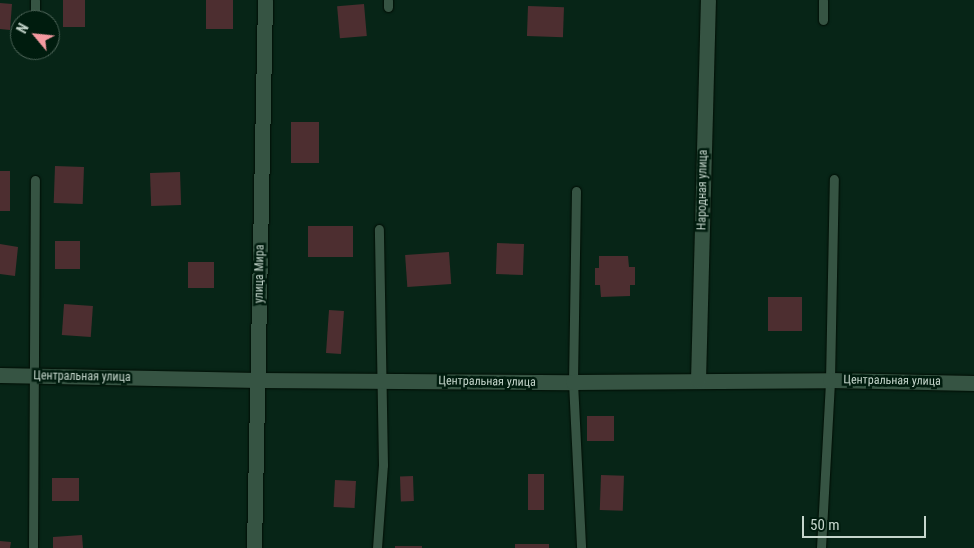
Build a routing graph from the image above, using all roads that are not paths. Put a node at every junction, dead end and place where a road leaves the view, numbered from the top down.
1 (265, 0) edge
2 (708, 0) edge
3 (823, 0) edge
4 (823, 20) dead end
5 (834, 179) dead end
6 (35, 180) dead end
7 (576, 191) dead end
8 (379, 229) dead end
9 (0, 375) edge
10 (34, 376) junction
11 (258, 380) junction
12 (698, 380) junction
13 (830, 380) junction
14 (380, 381) junction
15 (572, 382) junction
16 (974, 383) edge
17 (33, 548) edge
18 (254, 548) edge
19 (377, 548) edge
20 (581, 548) edge
21 (821, 548) edge

1 - 11 street, улица Мира
2 - 12 street, Народная улица
3 - 4 lane
5 - 13 lane
6 - 10 lane
7 - 15 lane
8 - 14 lane
9 - 10 street, Центральная улица
10 - 11 street, Центральная улица
10 - 17 lane
11 - 14 street, Центральная улица
11 - 18 street, улица Мира
12 - 13 street, Центральная улица
12 - 15 street, Центральная улица
13 - 16 street, Центральная улица
13 - 21 lane
14 - 15 street, Центральная улица
14 - 19 lane
15 - 20 lane

